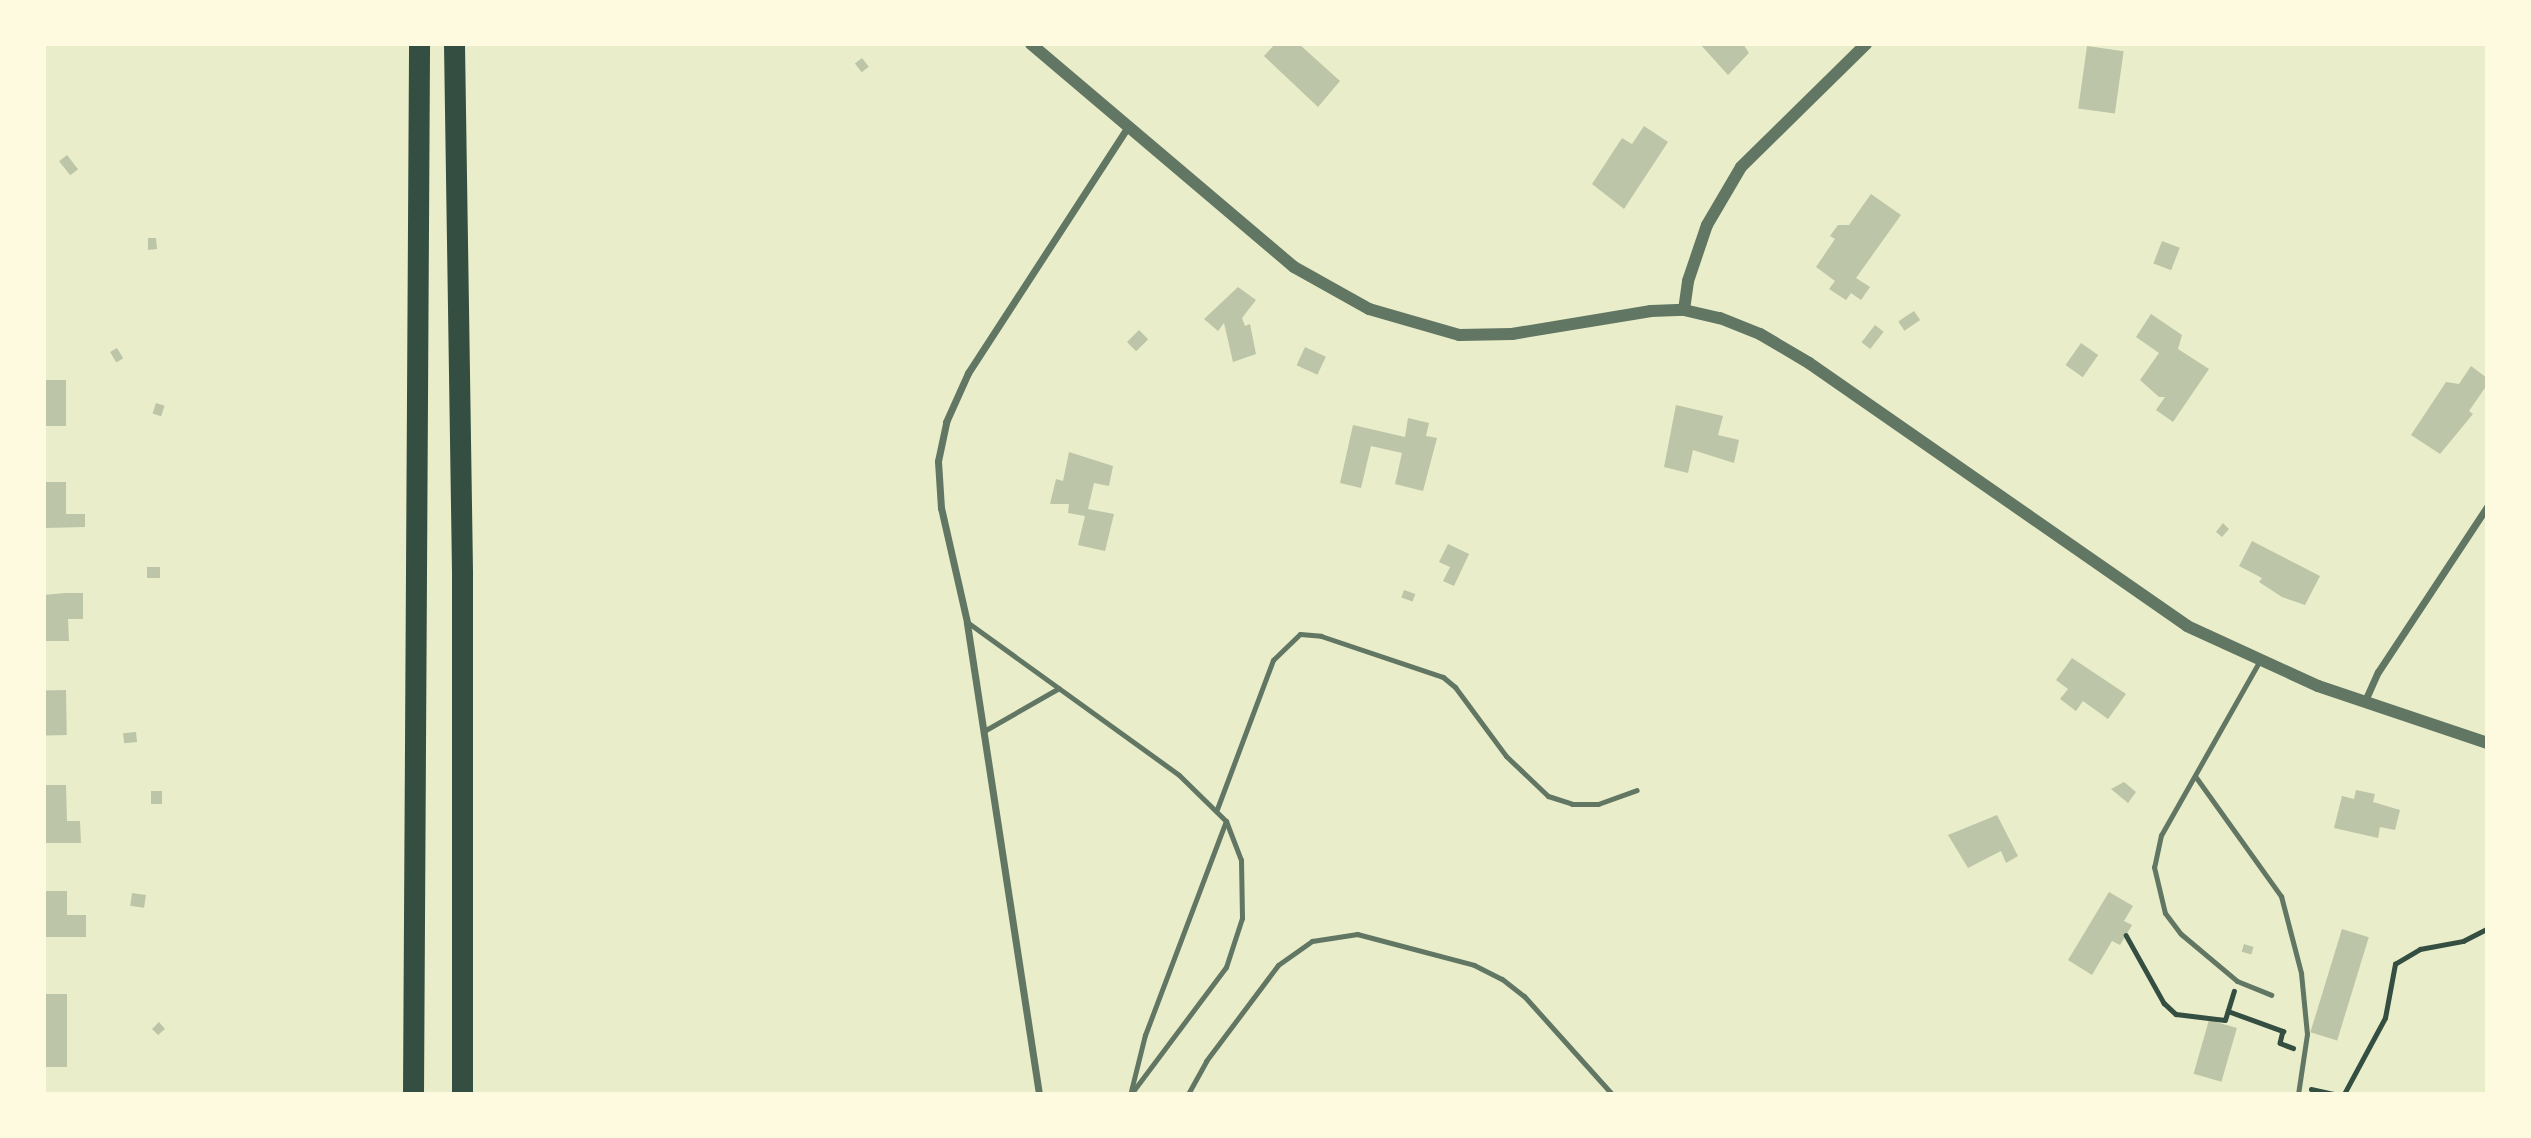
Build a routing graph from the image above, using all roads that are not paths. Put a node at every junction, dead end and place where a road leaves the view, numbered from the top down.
1 (419, 44) edge
2 (454, 44) edge
3 (1031, 44) edge
4 (1866, 44) edge
5 (1128, 127) junction
6 (1684, 310) junction
7 (2487, 508) edge
8 (967, 622) junction
9 (2259, 662) junction
10 (1059, 688) junction
11 (2364, 704) junction
12 (984, 731) junction
13 (2487, 743) edge
14 (2195, 776) junction
15 (1637, 790) dead end
16 (1217, 809) junction
17 (1226, 821) junction
18 (2271, 995) dead end
19 (413, 1094) edge
20 (462, 1094) edge
21 (1038, 1094) edge
22 (1131, 1094) edge
23 (1188, 1094) edge
24 (1612, 1094) edge
25 (2298, 1094) edge

1 - 19 highway
2 - 20 highway
3 - 5 street
4 - 6 street
5 - 6 street
5 - 8 street
6 - 9 street
7 - 11 street
8 - 10 lane
8 - 12 street
9 - 11 street
9 - 14 lane
10 - 12 lane
10 - 16 lane
11 - 13 street
12 - 21 street
14 - 18 lane
14 - 25 lane
15 - 16 lane
16 - 17 lane
17 - 22 lane
17 - 22 lane
23 - 24 lane

